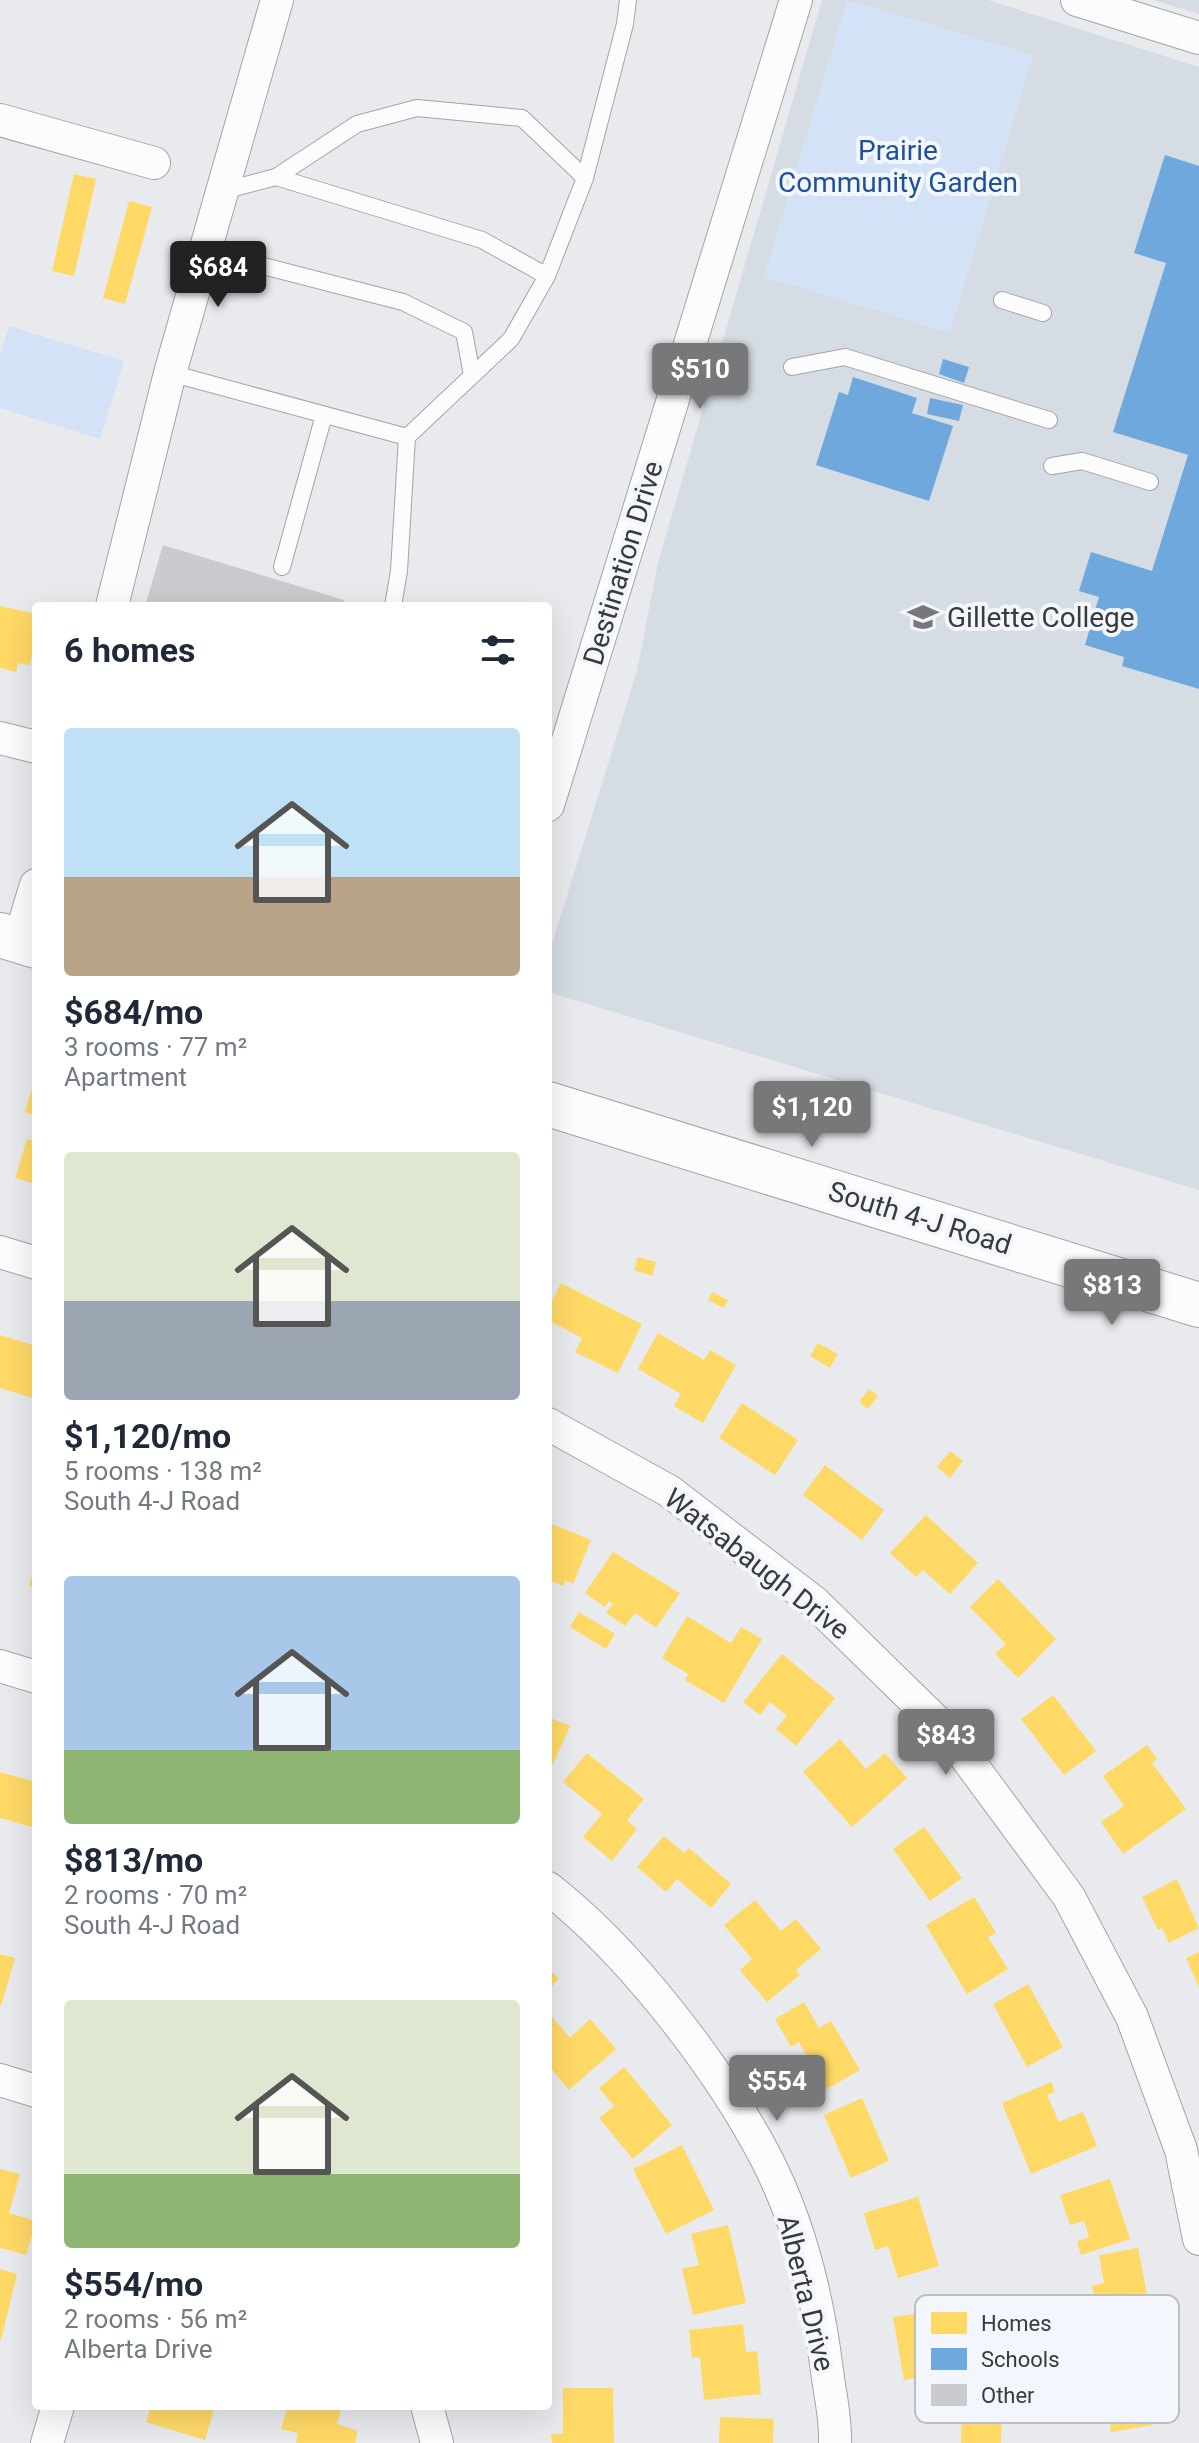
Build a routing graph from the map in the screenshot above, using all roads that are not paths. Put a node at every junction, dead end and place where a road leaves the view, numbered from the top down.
1 (277, 0) edge
2 (628, 0) edge
3 (796, 0) edge
4 (1077, 0) edge
5 (1199, 38) edge
6 (0, 120) edge
7 (154, 163) dead end
8 (276, 177) junction
9 (585, 178) junction
10 (223, 191) junction
11 (205, 251) junction
12 (547, 276) junction
13 (1002, 300) dead end
14 (1043, 313) dead end
15 (792, 367) dead end
16 (170, 373) junction
17 (472, 375) junction
18 (324, 415) junction
19 (1049, 420) dead end
20 (407, 437) junction
21 (1052, 466) dead end
22 (1150, 482) dead end
23 (282, 567) dead end
24 (113, 602) edge
25 (394, 602) edge
26 (0, 738) edge
27 (32, 746) edge
28 (552, 792) edge
29 (32, 897) edge
30 (18, 941) edge
31 (552, 1105) edge
32 (0, 1252) edge
33 (1056, 1260) junction
34 (32, 1262) edge
35 (1199, 1305) edge
36 (1199, 1335) edge
37 (552, 1426) edge
38 (0, 1666) edge
39 (32, 1676) edge
40 (552, 1891) edge
41 (0, 2080) edge
42 (32, 2090) edge
43 (1199, 2239) edge
44 (57, 2410) edge
45 (428, 2410) edge
46 (47, 2443) edge
47 (437, 2443) edge
48 (835, 2443) edge

1 - 10 street
2 - 9 lane
3 - 28 street, Destination Drive
4 - 5 street
6 - 7 street
8 - 9 lane
8 - 10 lane
8 - 12 lane
9 - 12 lane
10 - 11 street
11 - 16 street
11 - 17 lane
12 - 17 lane
13 - 14 lane
15 - 19 lane
16 - 18 lane
16 - 24 street
17 - 20 lane
18 - 20 lane
18 - 23 lane
20 - 25 lane
21 - 22 lane
26 - 27 street
29 - 30 street
31 - 33 main road, South 4-J Road
32 - 34 street
33 - 35 main road, South 4-J Road
33 - 36 main road
37 - 43 street, Watsabaugh Drive
38 - 39 street
40 - 48 street, Alberta Drive
41 - 42 street
44 - 46 street
45 - 47 street

